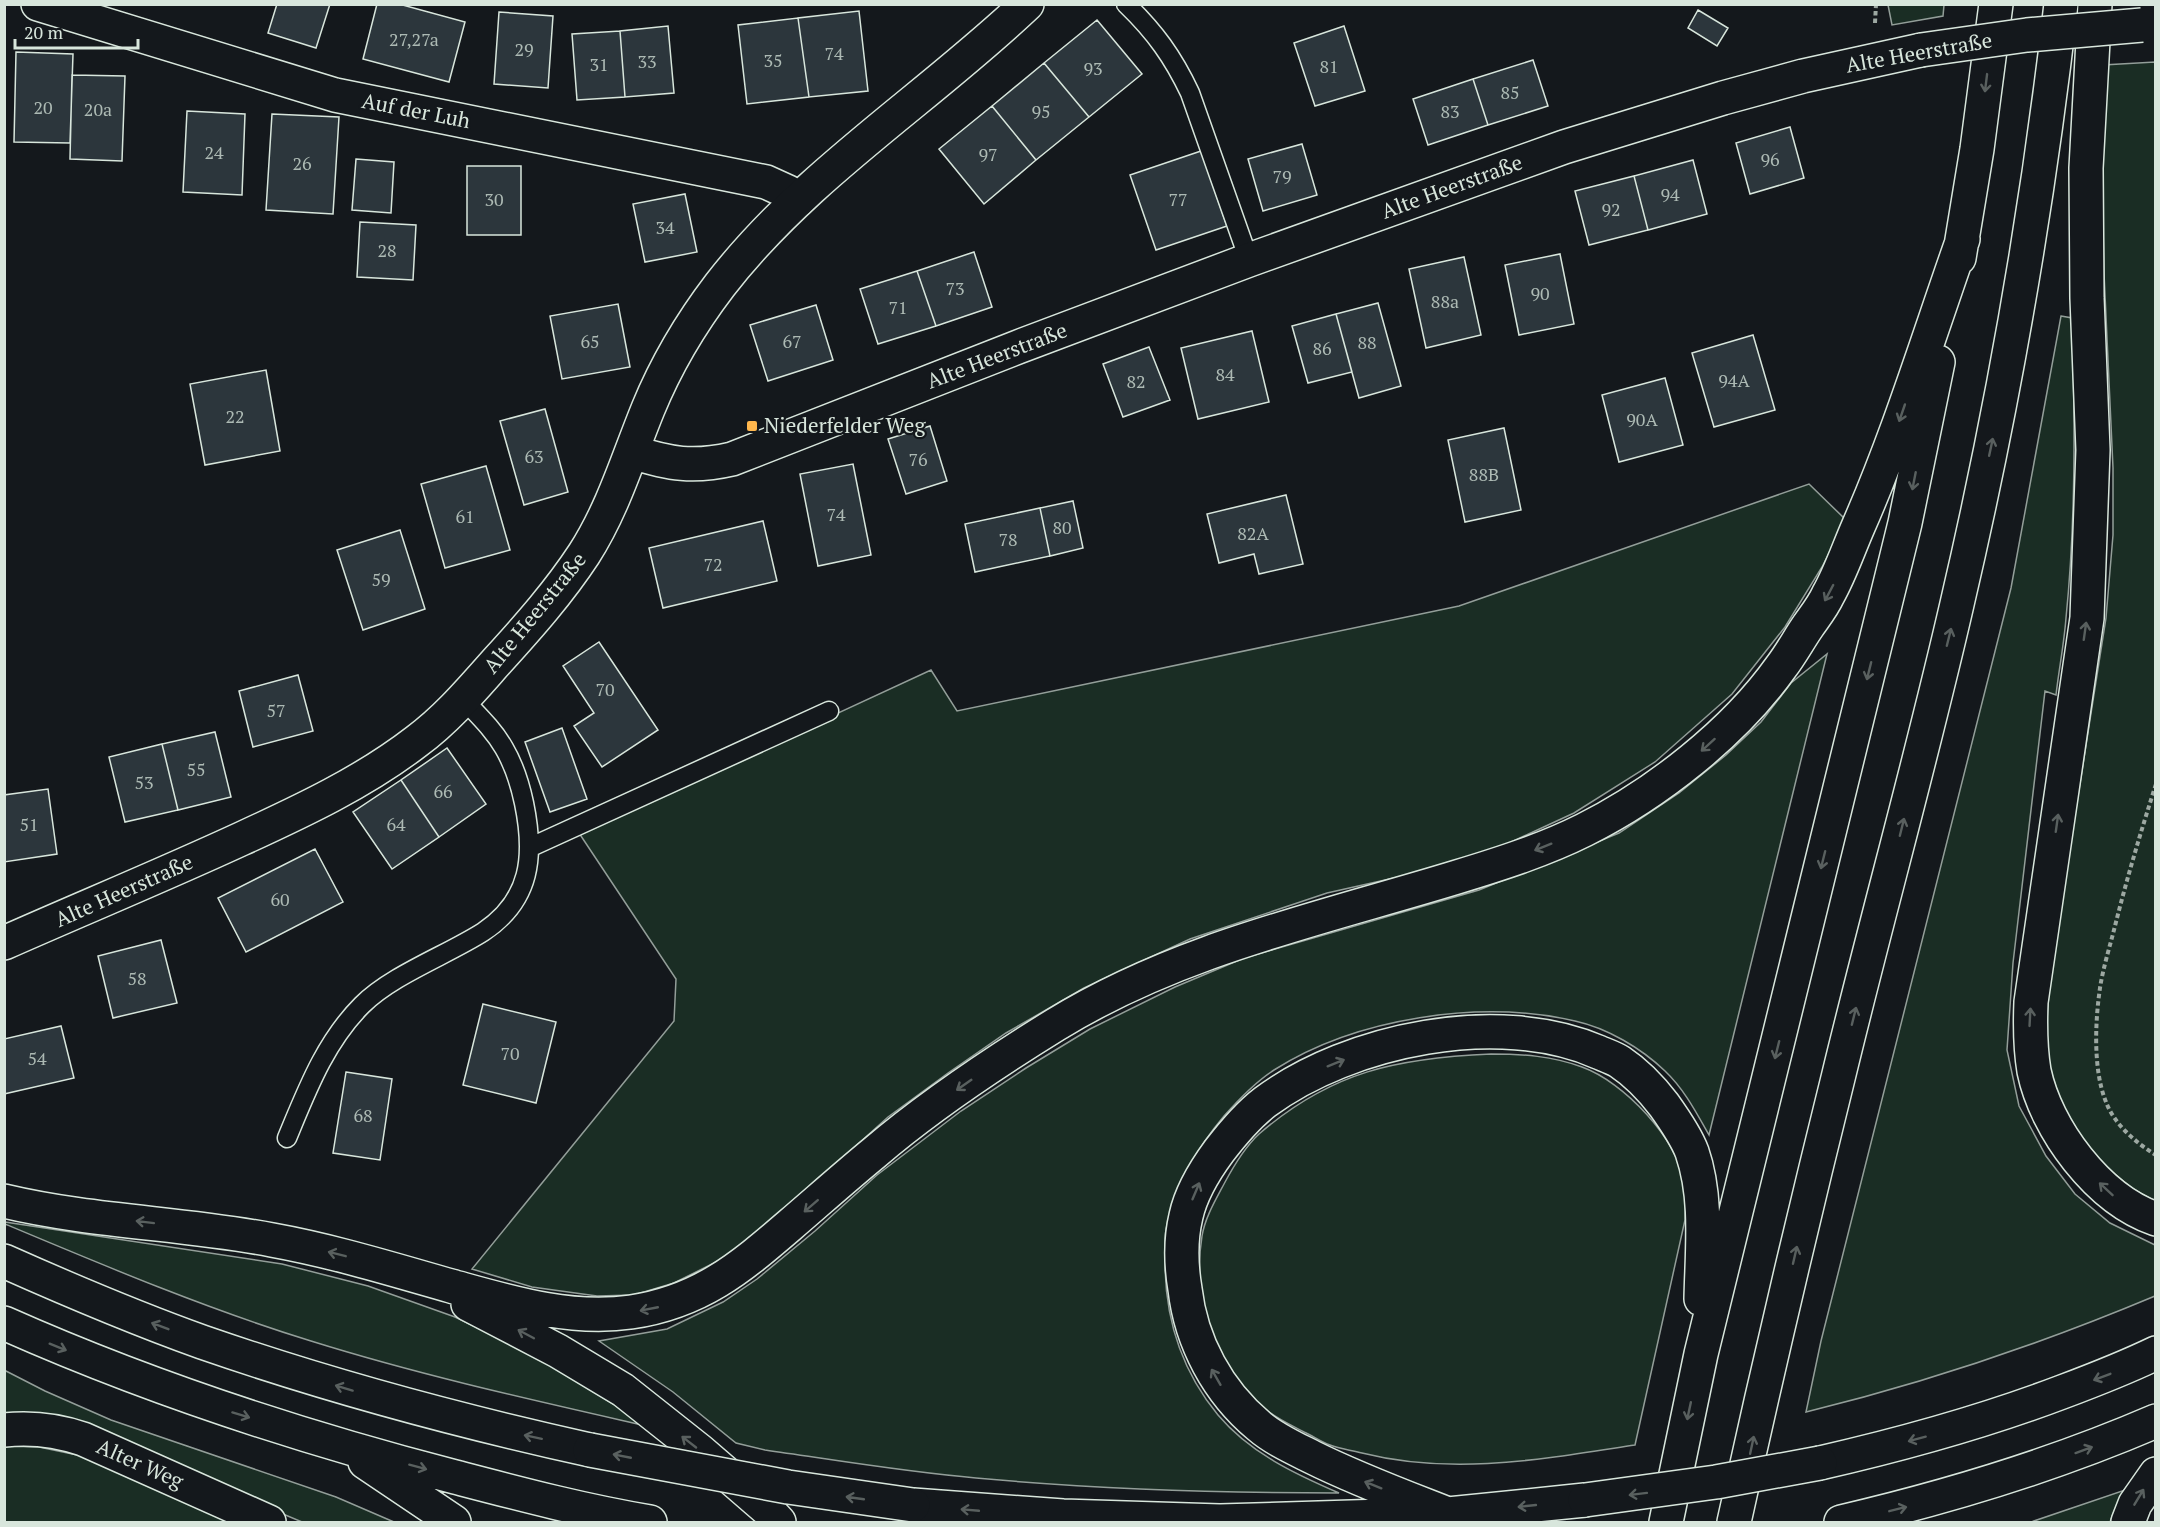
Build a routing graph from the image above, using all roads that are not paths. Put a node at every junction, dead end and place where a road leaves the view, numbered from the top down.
1 (38, 4) edge
2 (1027, 4) edge
3 (1126, 4) edge
4 (1996, 4) edge
5 (2061, 4) edge
6 (2095, 4) edge
7 (2149, 25) edge
8 (798, 200) junction
9 (1963, 239) junction
10 (1249, 260) junction
11 (632, 452) junction
12 (464, 699) junction
13 (829, 711) dead end
14 (531, 847) junction
15 (4, 943) edge
16 (287, 1138) dead end
17 (4, 1201) edge
18 (2156, 1219) edge
19 (4, 1261) edge
20 (393, 1269) junction
21 (4, 1323) edge
22 (2156, 1353) edge
23 (1701, 1354) junction
24 (2156, 1421) edge
25 (4, 1430) edge
26 (342, 1446) junction
27 (2156, 1474) edge
28 (1448, 1514) junction
29 (636, 1520) edge
30 (269, 1522) edge
31 (454, 1522) edge
32 (779, 1522) edge
33 (1666, 1522) edge
34 (1734, 1522) edge
35 (1841, 1522) edge
36 (2128, 1522) edge

1 - 8 main road, Auf der Luh
2 - 8 main road
3 - 10 lane
4 -> 9 main road
34 -> 5 main road
18 -> 6 main road
7 - 10 main road, Alte Heerstraße, bridge
8 - 11 main road
9 -> 20 main road
9 -> 23 main road
10 - 11 main road, Alte Heerstraße
11 - 12 main road, Alte Heerstraße
12 - 14 lane
12 - 15 main road, Alte Heerstraße
13 - 14 lane
14 - 16 lane
20 -> 17 main road
28 -> 19 main road, bridge
32 -> 20 main road
21 -> 26 main road
22 -> 28 main road, bridge
28 -> 23 main road
23 -> 33 main road
35 -> 24 main road
25 - 30 main road, Alter Weg
26 -> 29 main road
26 - 31 main road
36 -> 27 main road

